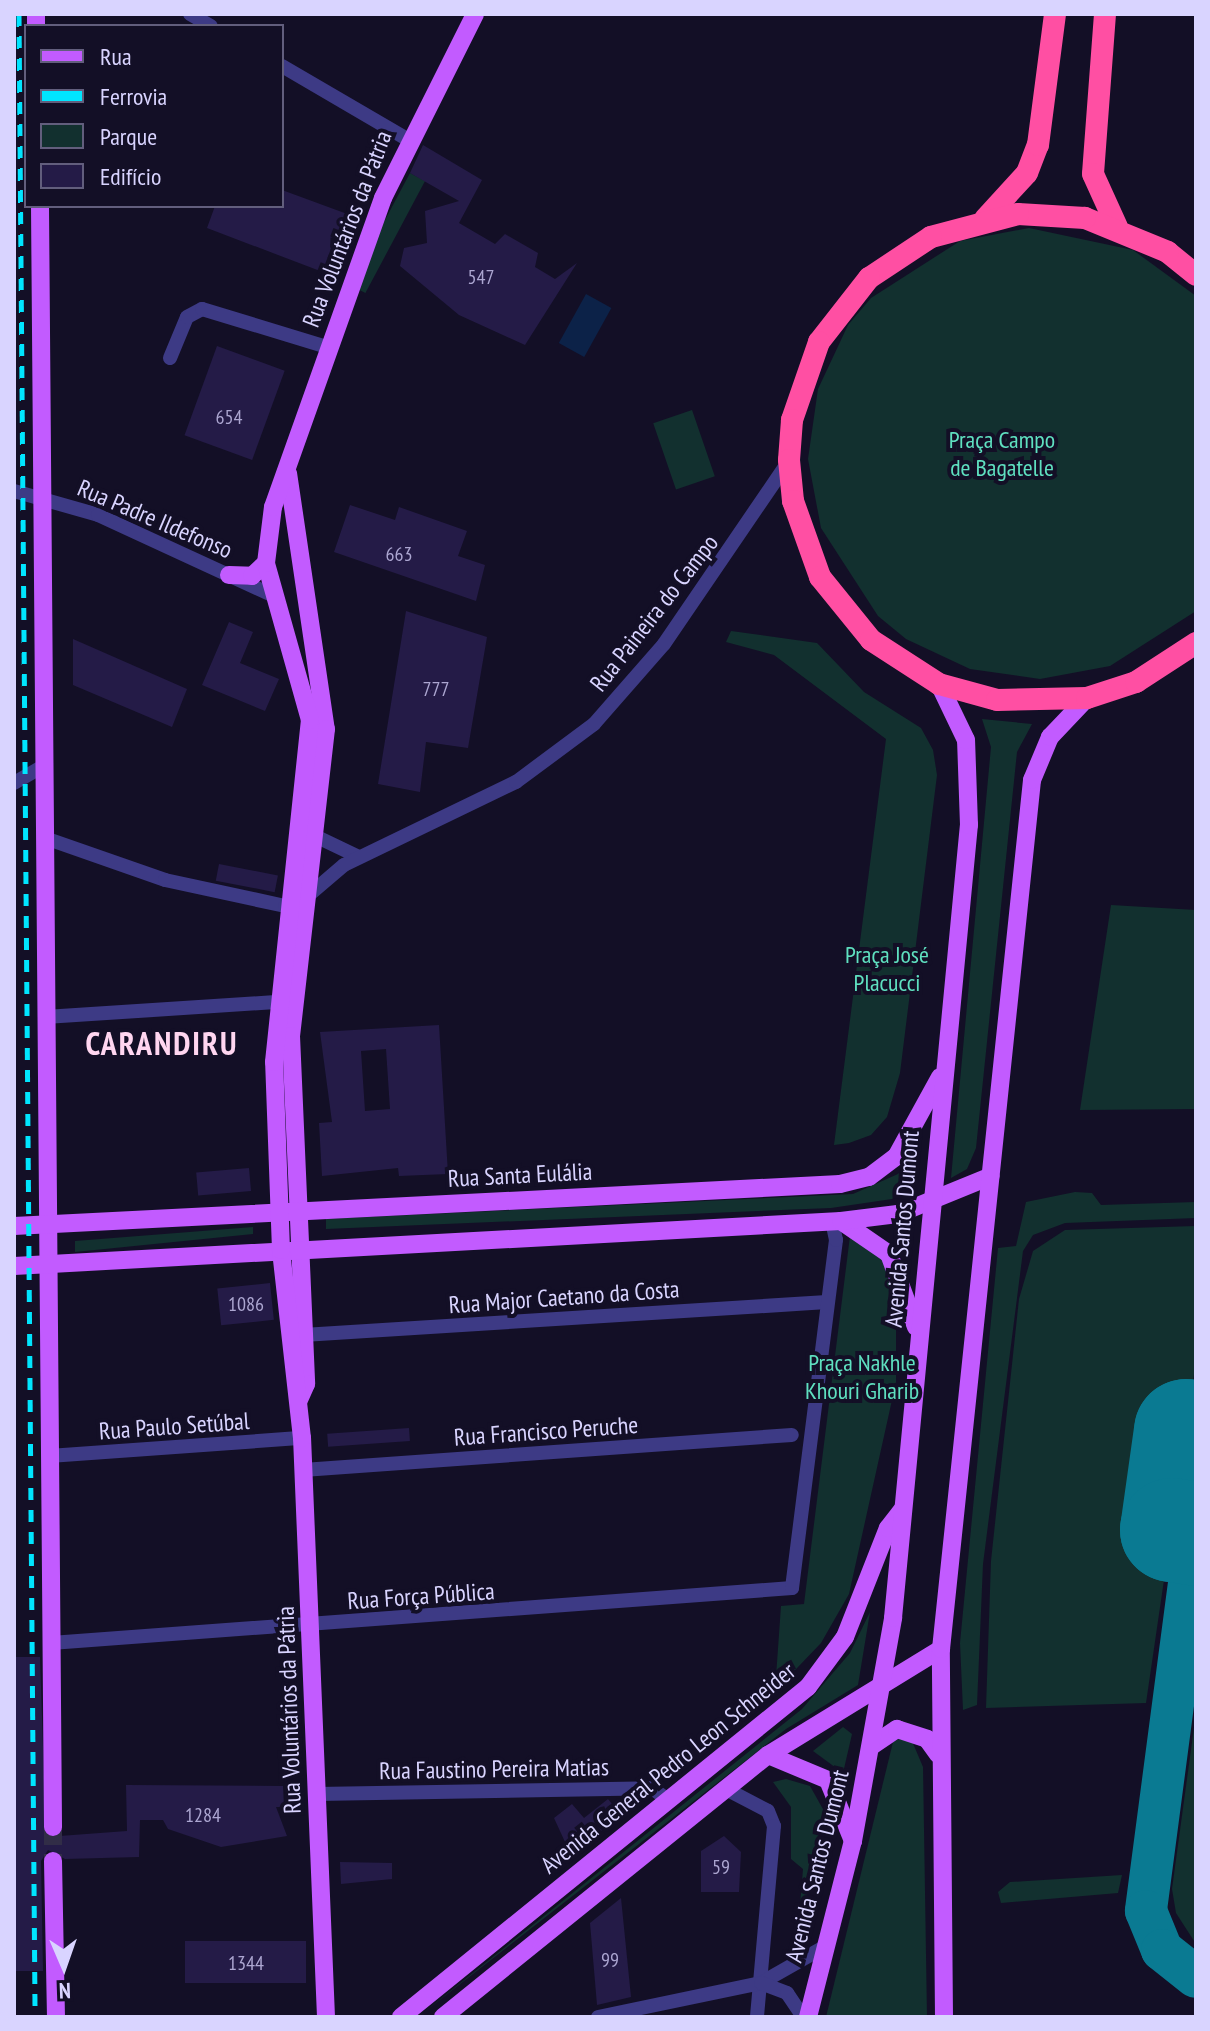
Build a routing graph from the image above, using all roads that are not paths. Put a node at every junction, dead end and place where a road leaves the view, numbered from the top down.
1 (190, 14) edge
2 (475, 14) edge
3 (1055, 14) edge
4 (1105, 14) edge
5 (208, 24) edge
6 (284, 67) edge
7 (407, 139) junction
8 (40, 208) edge
9 (985, 219) junction
10 (1117, 227) junction
11 (1196, 275) edge
12 (327, 347) junction
13 (170, 358) dead end
14 (789, 460) junction
15 (288, 473) junction
16 (14, 491) edge
17 (41, 497) junction
18 (266, 563) junction
19 (229, 575) junction
20 (276, 597) junction
21 (313, 642) junction
22 (1196, 643) edge
23 (939, 684) junction
24 (1087, 698) junction
25 (44, 766) junction
26 (14, 783) edge
27 (313, 835) junction
28 (45, 838) junction
29 (359, 857) junction
30 (307, 898) junction
31 (288, 906) junction
32 (276, 1002) junction
33 (45, 1017) junction
34 (282, 1035) junction
35 (942, 1075) junction
36 (991, 1176) junction
37 (930, 1203) junction
38 (288, 1210) junction
39 (836, 1221) junction
40 (14, 1226) edge
41 (45, 1226) junction
42 (290, 1249) junction
43 (46, 1265) junction
44 (14, 1266) edge
45 (827, 1302) junction
46 (919, 1334) junction
47 (303, 1335) junction
48 (299, 1400) junction
49 (792, 1435) dead end
50 (302, 1438) junction
51 (49, 1456) junction
52 (303, 1470) junction
53 (903, 1509) junction
54 (310, 1625) junction
55 (51, 1643) junction
56 (941, 1649) junction
57 (884, 1684) junction
58 (873, 1745) junction
59 (938, 1754) junction
60 (768, 1755) junction
61 (726, 1789) junction
62 (317, 1794) junction
63 (668, 1800) junction
64 (53, 1827) tunnel mouth
65 (853, 1841) junction
66 (53, 1861) tunnel mouth
67 (824, 1947) junction
68 (761, 1983) junction
69 (56, 2017) edge
70 (326, 2017) edge
71 (401, 2017) edge
72 (443, 2017) edge
73 (598, 2017) edge
74 (757, 2017) edge
75 (805, 2017) edge
76 (944, 2017) edge

1 - 5 street
2 - 7 main road, Rua Voluntários da Pátria
3 - 9 highway
4 - 10 highway
6 - 7 street
7 - 12 main road, Rua Voluntários da Pátria
8 - 17 main road
9 - 10 highway
9 - 14 highway
10 - 11 highway
12 - 13 street
12 - 15 main road, Rua Voluntários da Pátria
14 - 23 highway
14 - 29 street, Rua Paineira do Campo
15 - 18 main road, Rua Voluntários da Pátria
15 - 21 main road, Rua Voluntários da Pátria
16 - 17 street, Rua Padre Ildefonso
17 - 19 street, Rua Padre Ildefonso
17 - 25 main road
18 - 19 main road
18 - 20 main road, Rua Voluntários da Pátria
19 - 20 street, Rua Padre Ildefonso
20 - 21 main road
20 - 31 main road, Rua Voluntários da Pátria
21 - 27 main road, Rua Voluntários da Pátria
22 - 24 highway
23 - 24 highway
23 - 35 main road, Avenida Santos Dumont
24 - 36 main road
25 - 26 street
25 - 28 main road
27 - 29 street
27 - 30 main road, Rua Voluntários da Pátria
28 - 31 street
28 - 33 main road
29 - 30 street, Rua Paineira do Campo
30 - 31 street
30 - 34 main road, Rua Voluntários da Pátria
31 - 32 main road, Rua Voluntários da Pátria
32 - 33 street
32 - 34 main road, Rua Voluntários da Pátria
33 - 41 main road
34 - 38 main road, Rua Voluntários da Pátria
35 - 37 main road, Avenida Santos Dumont
35 - 38 main road, Rua Santa Eulália
36 - 37 main road
36 - 56 main road
37 - 39 main road
37 - 46 main road, Avenida Santos Dumont
38 - 41 main road, Rua Santa Eulália
38 - 42 main road, Rua Voluntários da Pátria
39 - 42 main road
39 - 45 street
39 - 46 main road
40 - 41 main road, Rua Santa Eulália
41 - 43 main road
42 - 43 main road
42 - 47 main road, Rua Voluntários da Pátria
42 - 48 main road, Rua Voluntários da Pátria
43 - 44 main road
43 - 51 main road
45 - 47 street, Rua Major Caetano da Costa
45 - 54 street, Rua Força Pública
46 - 53 main road, Avenida Santos Dumont
47 - 48 main road, Rua Voluntários da Pátria
48 - 50 main road, Rua Voluntários da Pátria
49 - 52 street, Rua Francisco Peruche
50 - 51 street, Rua Paulo Setúbal
50 - 52 main road, Rua Voluntários da Pátria
51 - 55 main road
52 - 54 main road, Rua Voluntários da Pátria
53 - 57 main road, Avenida Santos Dumont
53 - 63 main road, Avenida General Pedro Leon Schneider
54 - 55 street, Rua Força Pública
54 - 62 main road, Rua Voluntários da Pátria
55 - 64 main road
56 - 57 main road
56 - 59 main road
57 - 58 main road, Avenida Santos Dumont
57 - 60 main road
58 - 59 main road
58 - 65 main road, Avenida Santos Dumont
59 - 76 main road
60 - 61 main road
60 - 65 main road
61 - 68 street, Avenida Santos Dumont
61 - 72 main road
62 - 63 street, Rua Faustino Pereira Matias
62 - 70 main road, Rua Voluntários da Pátria
63 - 71 main road, Avenida General Pedro Leon Schneider
65 - 67 main road, Avenida Santos Dumont
66 - 69 main road
67 - 68 street
67 - 75 main road, Avenida Santos Dumont
68 - 73 street
68 - 74 street, Avenida Santos Dumont
68 - 75 street

